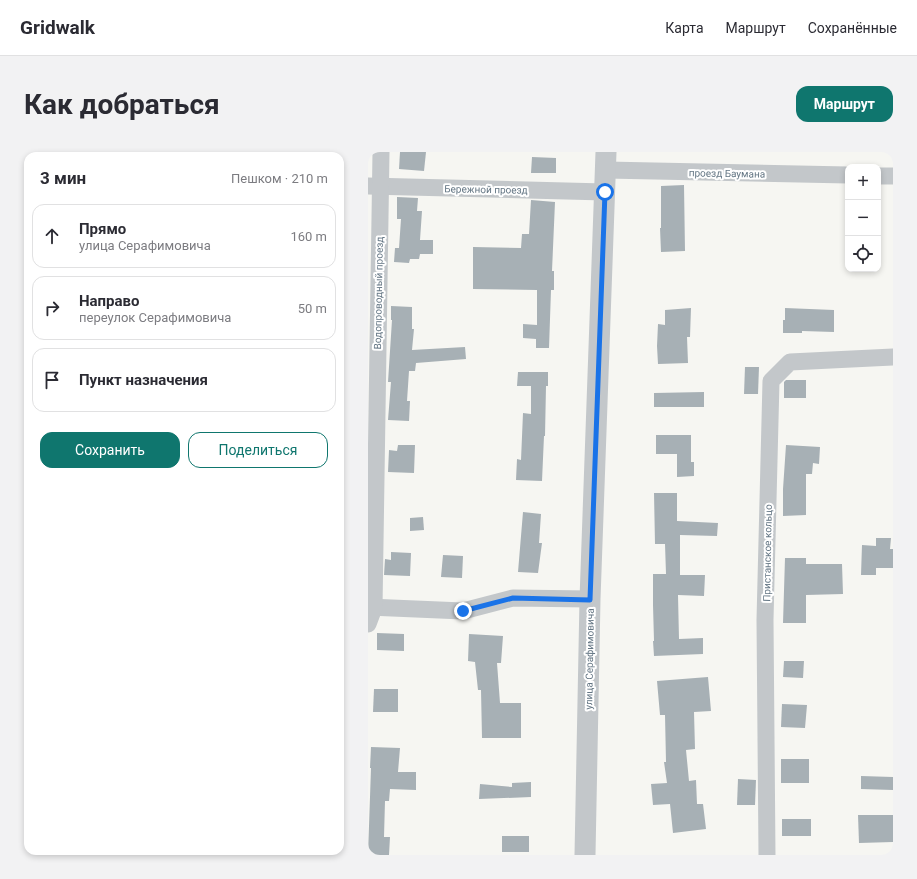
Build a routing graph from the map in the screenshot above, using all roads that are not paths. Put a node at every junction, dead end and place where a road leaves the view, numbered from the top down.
1 (381, 152) edge
2 (606, 161) edge
3 (845, 176) edge
4 (881, 176) edge
5 (893, 176) edge
6 (374, 186) edge
7 (605, 192) junction
8 (893, 357) edge
9 (590, 600) junction
10 (371, 608) edge
11 (368, 624) edge
12 (585, 855) edge
13 (767, 855) edge

1 - 6 street, Водопроводный проезд
2 - 3 street, проезд Баумана
2 - 7 street, улица Серафимовича
4 - 5 street
6 - 7 street, Бережной проезд
6 - 10 street, Водопроводный проезд
7 - 9 street, улица Серафимовича
8 - 13 street, Пристанское кольцо
9 - 10 street
9 - 12 street, улица Серафимовича
10 - 11 street, Водопроводный проезд

